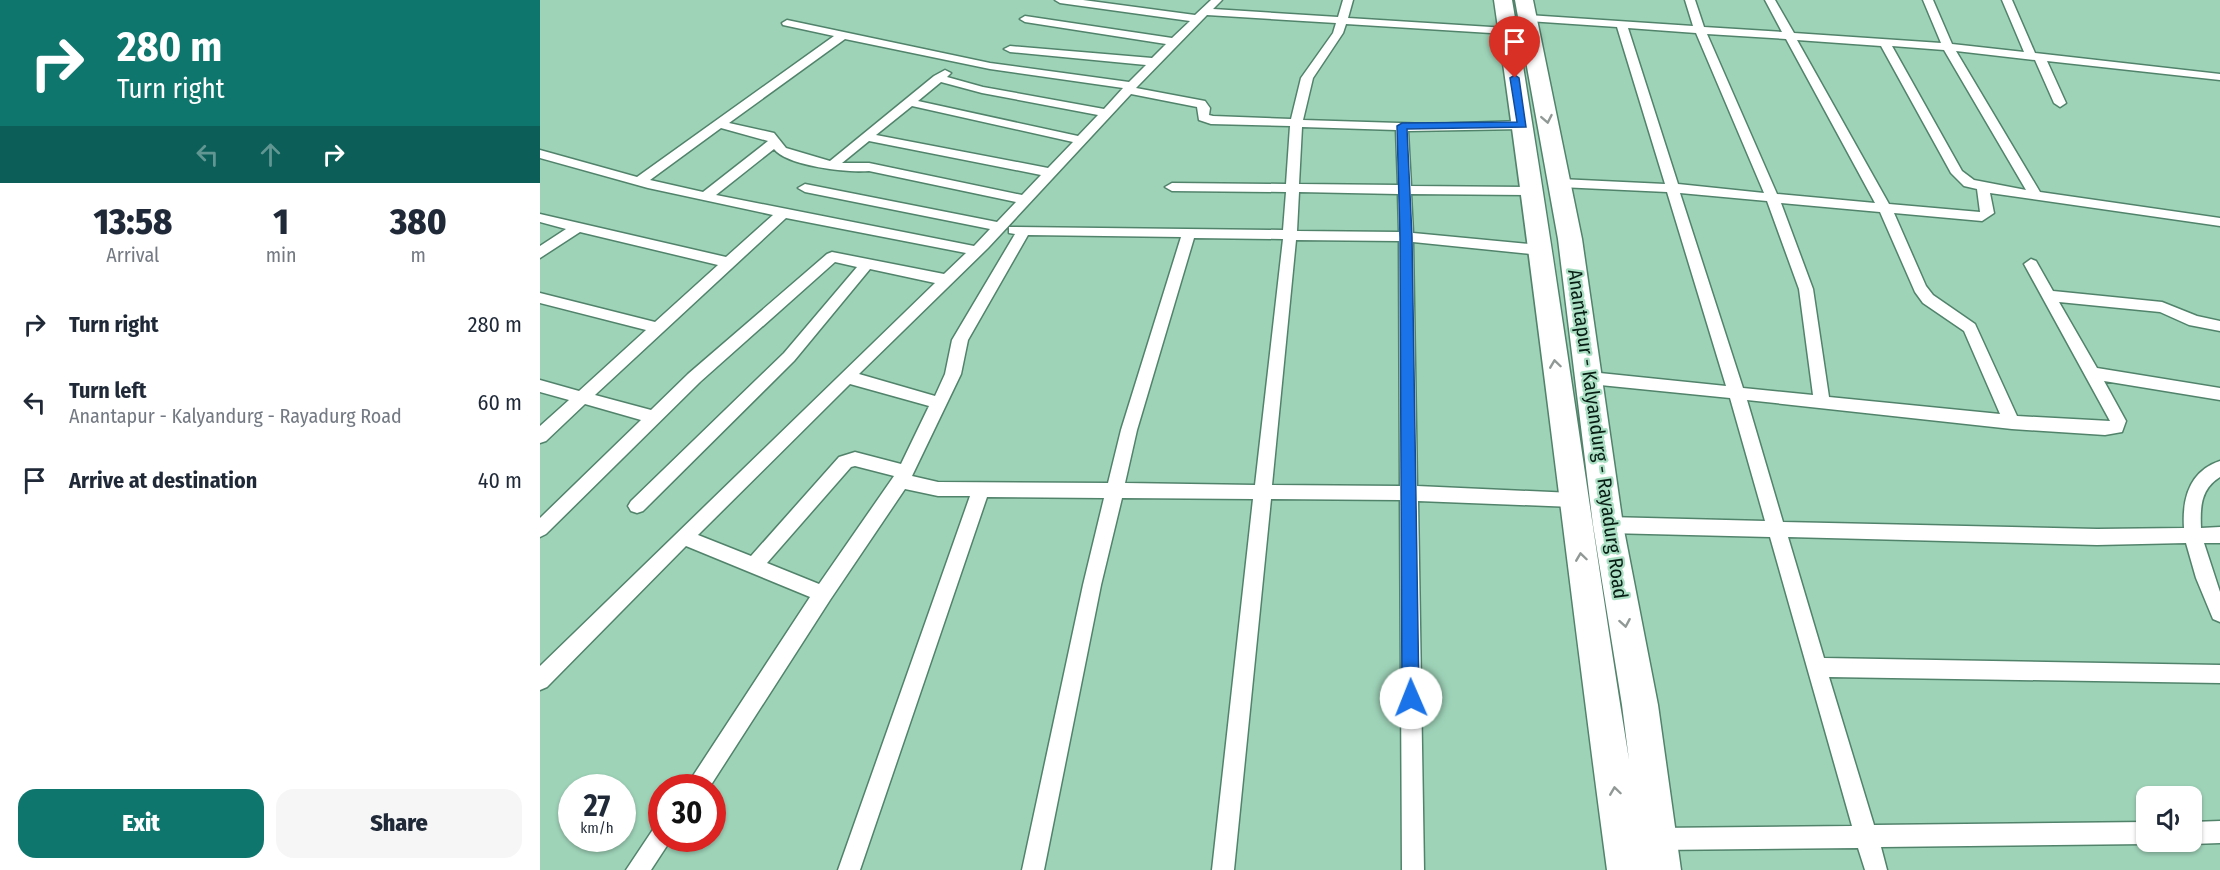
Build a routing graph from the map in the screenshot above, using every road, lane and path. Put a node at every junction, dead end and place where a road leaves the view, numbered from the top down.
1 (1060, 0) edge
2 (1217, 0) edge
3 (1348, 0) edge
4 (1503, 0) edge
5 (1690, 0) edge
6 (1770, 0) edge
7 (1928, 0) edge
8 (2007, 0) edge
9 (1205, 11) edge
10 (1520, 16) edge
11 (1025, 19) dead end
12 (1342, 20) junction
13 (787, 23) dead end
14 (1621, 24) junction
15 (1700, 30) junction
16 (843, 35) junction
17 (1792, 36) junction
18 (1174, 42) junction
19 (1885, 43) junction
20 (1948, 48) junction
21 (1010, 49) dead end
22 (2035, 57) junction
23 (959, 60) junction
24 (1154, 62) junction
25 (2220, 77) edge
26 (938, 78) junction
27 (1130, 88) junction
28 (909, 102) junction
29 (2060, 103) dead end
30 (1107, 113) junction
31 (1297, 122) junction
32 (720, 124) junction
33 (1522, 125) junction
34 (1402, 126) junction
35 (866, 137) junction
36 (1081, 140) junction
37 (776, 141) junction
38 (543, 158) edge
39 (832, 165) junction
40 (1051, 173) junction
41 (641, 180) junction
42 (1560, 183) junction
43 (1172, 187) dead end
44 (805, 188) dead end
45 (1292, 188) junction
46 (1672, 188) junction
47 (1983, 188) junction
48 (1404, 189) junction
49 (1532, 191) junction
50 (708, 195) junction
51 (2035, 195) junction
52 (1774, 199) junction
53 (1025, 200) junction
54 (1885, 209) junction
55 (785, 211) junction
56 (540, 218) edge
57 (2220, 222) edge
58 (579, 226) junction
59 (999, 228) junction
60 (1024, 230) junction
61 (1189, 233) junction
62 (1290, 235) junction
63 (1406, 237) junction
64 (1540, 250) junction
65 (977, 251) junction
66 (540, 253) edge
67 (730, 263) junction
68 (867, 264) junction
69 (2031, 264) dead end
70 (947, 280) junction
71 (2049, 296) junction
72 (540, 298) edge
73 (2220, 326) edge
74 (659, 328) junction
75 (2091, 373) junction
76 (847, 377) junction
77 (1590, 378) junction
78 (540, 386) edge
79 (1736, 392) junction
80 (2220, 394) edge
81 (581, 399) junction
82 (1822, 401) junction
83 (939, 403) junction
84 (654, 417) junction
85 (2012, 423) junction
86 (540, 436) edge
87 (2220, 468) edge
88 (903, 477) junction
89 (981, 489) junction
90 (1115, 489) junction
91 (1262, 491) junction
92 (1408, 493) junction
93 (1573, 500) junction
94 (637, 506) dead end
95 (1608, 525) junction
96 (1775, 528) junction
97 (540, 529) edge
98 (2193, 533) junction
99 (2220, 535) edge
100 (684, 537) junction
101 (754, 566) junction
102 (823, 594) junction
103 (2220, 613) edge
104 (1816, 667) junction
105 (2220, 674) edge
106 (540, 680) edge
107 (705, 774) edge
108 (2220, 832) edge
109 (2136, 833) edge
110 (2202, 833) edge
111 (1865, 836) junction
112 (1657, 839) junction
113 (1622, 840) junction
114 (650, 852) edge
115 (637, 870) edge
116 (849, 870) edge
117 (1033, 870) edge
118 (1223, 870) edge
119 (1413, 870) edge
120 (1627, 870) edge
121 (1661, 870) edge
122 (1876, 870) edge

1 - 9 street
2 - 9 street
3 - 12 street
4 - 10 highway, Anantapur - Kalyandurg - Rayadurg Road
5 - 15 street
6 - 17 street
7 - 20 street
8 - 22 street
9 - 12 street
9 - 18 street
10 - 12 street
10 - 14 street
10 - 33 highway, Anantapur - Kalyandurg - Rayadurg Road
10 -> 42 highway, Anantapur - Kalyandurg - Rayadurg Road
11 - 18 street
12 - 31 street
13 - 16 street
14 - 15 street
14 - 46 street
15 - 17 street
15 - 52 street
16 - 23 street
16 - 32 street
17 - 19 street
17 - 54 street
18 - 24 street
19 - 20 street
19 - 47 street
20 - 22 street
20 - 51 street
21 - 24 street
22 - 25 street
22 - 29 street
23 - 26 street
23 - 27 street
24 - 27 street
26 - 28 street
26 - 30 street
27 - 30 street
27 - 31 street
28 - 35 street
28 - 36 street
30 - 36 street
31 - 34 street
31 - 45 street
32 - 37 street
32 - 41 street
33 - 34 street
33 - 49 highway, Anantapur - Kalyandurg - Rayadurg Road
34 - 48 street
35 - 39 street
35 - 40 street
36 - 40 street
37 - 39 street
37 - 50 street
38 - 41 street
39 - 53 street
40 - 53 street
41 - 50 street
42 - 46 street
42 - 77 highway, Anantapur - Kalyandurg - Rayadurg Road
43 - 45 street
44 - 59 street
45 - 48 street
45 - 62 street
46 - 52 street
46 - 79 street
47 - 51 street
47 - 54 street
48 - 49 street
48 - 63 street
49 - 64 highway, Anantapur - Kalyandurg - Rayadurg Road
50 - 55 street
51 - 57 street
52 - 54 street
52 - 82 street
53 - 59 street
54 - 85 street
55 - 65 street
55 - 67 street
56 - 58 street
58 - 66 street
58 - 67 street
59 - 60 street
59 - 65 street
60 - 61 street
60 - 83 street
61 - 62 street
61 - 90 street
62 - 63 street
62 - 91 street
63 - 64 street
63 - 92 street
93 -> 64 highway, Anantapur - Kalyandurg - Rayadurg Road
65 - 70 street
67 - 74 street
68 - 70 street
68 - 84 street
68 - 94 street
69 - 71 street
70 - 76 street
71 - 73 street
71 - 75 street
72 - 74 street
74 - 81 street
75 - 80 street
75 - 85 street
76 - 83 street
76 - 100 street
77 - 79 street
77 - 95 highway, Anantapur - Kalyandurg - Rayadurg Road
78 - 81 street
79 - 82 street
79 - 96 street
81 - 84 street
81 - 86 street
82 - 85 street
83 - 88 street
84 - 97 street
87 - 98 street
88 - 89 street
88 - 101 street
88 - 102 street
89 - 90 street
89 - 116 street
90 - 91 street
90 - 117 street
91 - 92 street
91 - 118 street
92 - 93 street
92 - 119 street
113 -> 93 highway, Anantapur - Kalyandurg - Rayadurg Road
95 - 96 street
95 -> 112 highway, Anantapur - Kalyandurg - Rayadurg Road
96 - 98 street
96 - 104 street
98 - 99 street
98 - 103 street
100 - 101 street
100 - 106 street
101 - 102 street
102 - 107 street
104 - 105 street
104 - 111 street
108 - 110 street
109 - 111 street
111 - 112 street
111 - 122 street
112 - 113 street
112 - 121 highway, Anantapur - Kalyandurg - Rayadurg Road
113 - 120 highway, Anantapur - Kalyandurg - Rayadurg Road
114 - 115 street

